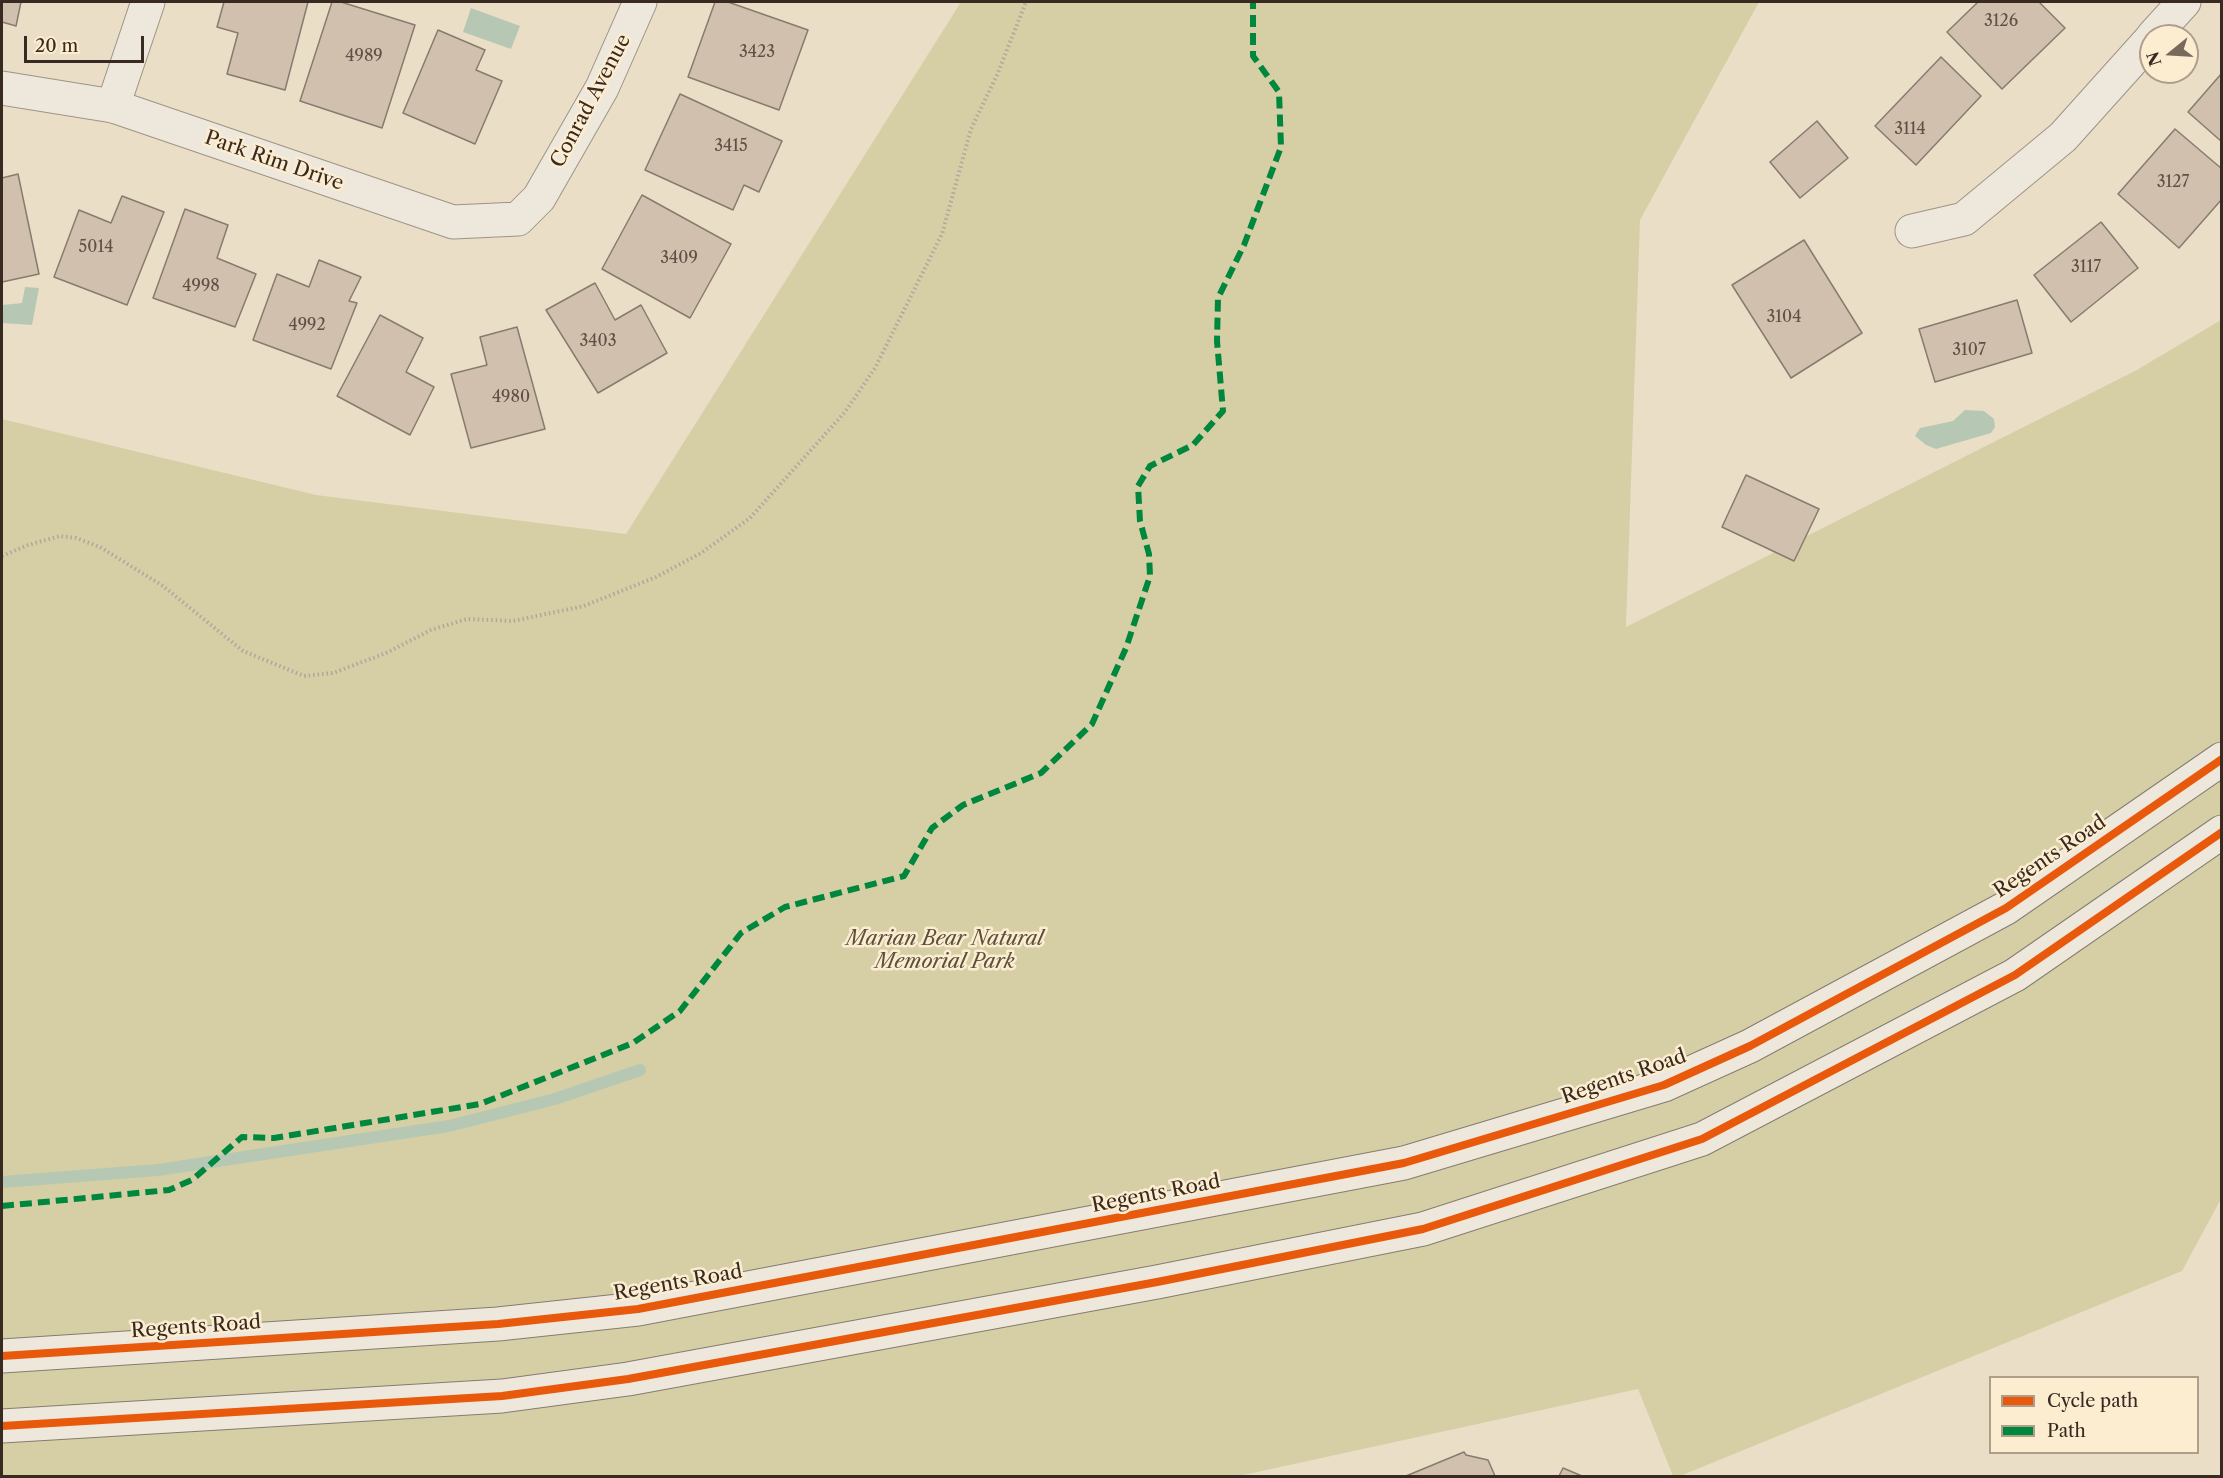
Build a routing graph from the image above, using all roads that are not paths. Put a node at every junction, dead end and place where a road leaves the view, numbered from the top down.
1 (148, 2) edge
2 (640, 2) edge
3 (2184, 2) edge
4 (2164, 24) edge
5 (2139, 52) edge
6 (2, 88) edge
7 (113, 106) junction
8 (539, 198) joint
9 (1912, 231) dead end
10 (2222, 759) edge
11 (2222, 832) edge
12 (2, 1356) edge
13 (2, 1426) edge

1 - 7 main road
2 - 8 main road, Conrad Avenue
3 - 4 main road
5 - 9 main road
6 - 7 main road, Park Rim Drive
7 - 8 main road, Park Rim Drive
10 - 12 main road, Regents Road
11 - 13 main road

